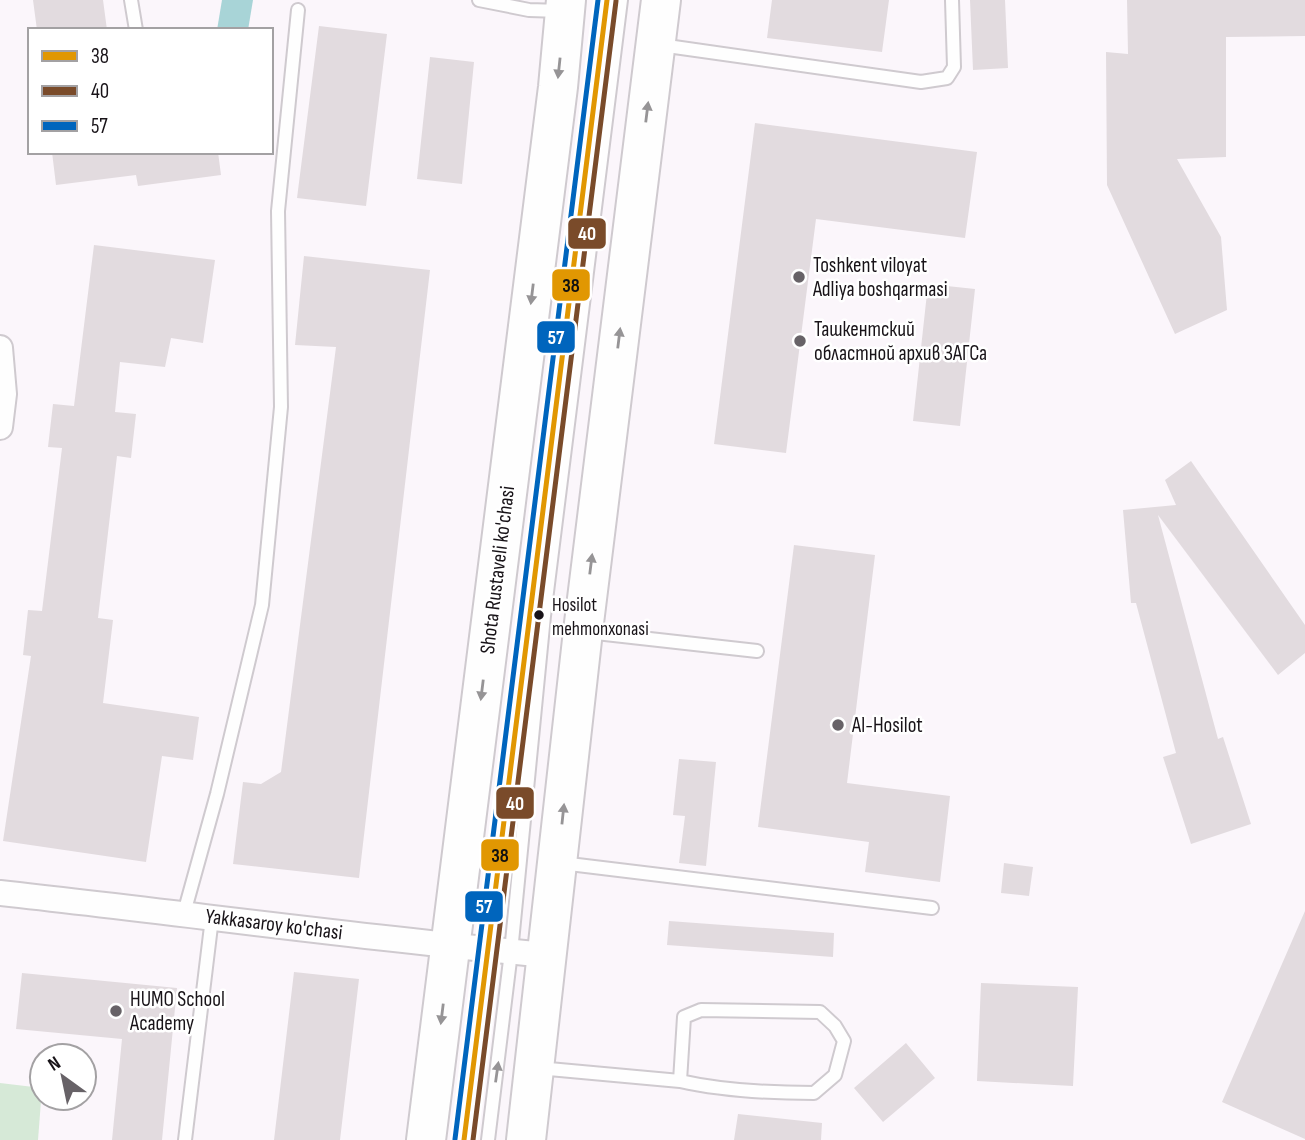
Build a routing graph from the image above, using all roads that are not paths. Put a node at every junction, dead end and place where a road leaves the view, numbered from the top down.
1 (131, 0) edge
2 (479, 0) edge
3 (607, 0) edge
4 (621, 0) edge
5 (661, 0) edge
6 (952, 0) edge
7 (566, 6) edge
8 (298, 10) dead end
9 (136, 28) edge
10 (656, 44) junction
11 (0, 348) edge
12 (0, 427) edge
13 (583, 631) junction
14 (757, 651) dead end
15 (558, 862) junction
16 (0, 893) edge
17 (932, 908) dead end
18 (184, 913) junction
19 (212, 918) junction
20 (450, 946) junction
21 (516, 952) junction
22 (534, 1067) junction
23 (680, 1081) junction
24 (185, 1140) edge
25 (426, 1140) edge
26 (464, 1140) edge
27 (488, 1140) edge
28 (526, 1140) edge

1 - 9 lane
2 - 7 lane
3 - 21 lane
4 - 21 lane
5 - 10 main road
6 - 10 lane
7 -> 20 main road, Shota Rustaveli ko'chasi
8 - 18 lane
13 -> 10 main road
11 - 12 street
13 - 14 lane
15 -> 13 main road
15 - 17 lane
15 - 21 main road
16 - 18 street, Yakkasaroy ko'chasi
18 - 19 street, Yakkasaroy ko'chasi
19 - 20 street, Yakkasaroy ko'chasi
19 - 24 lane
20 - 21 street, Yakkasaroy ko'chasi
20 -> 25 main road, Shota Rustaveli ko'chasi
21 - 22 main road
21 - 26 lane
27 -> 21 lane
22 - 23 lane
22 - 28 main road
23 - 23 lane

